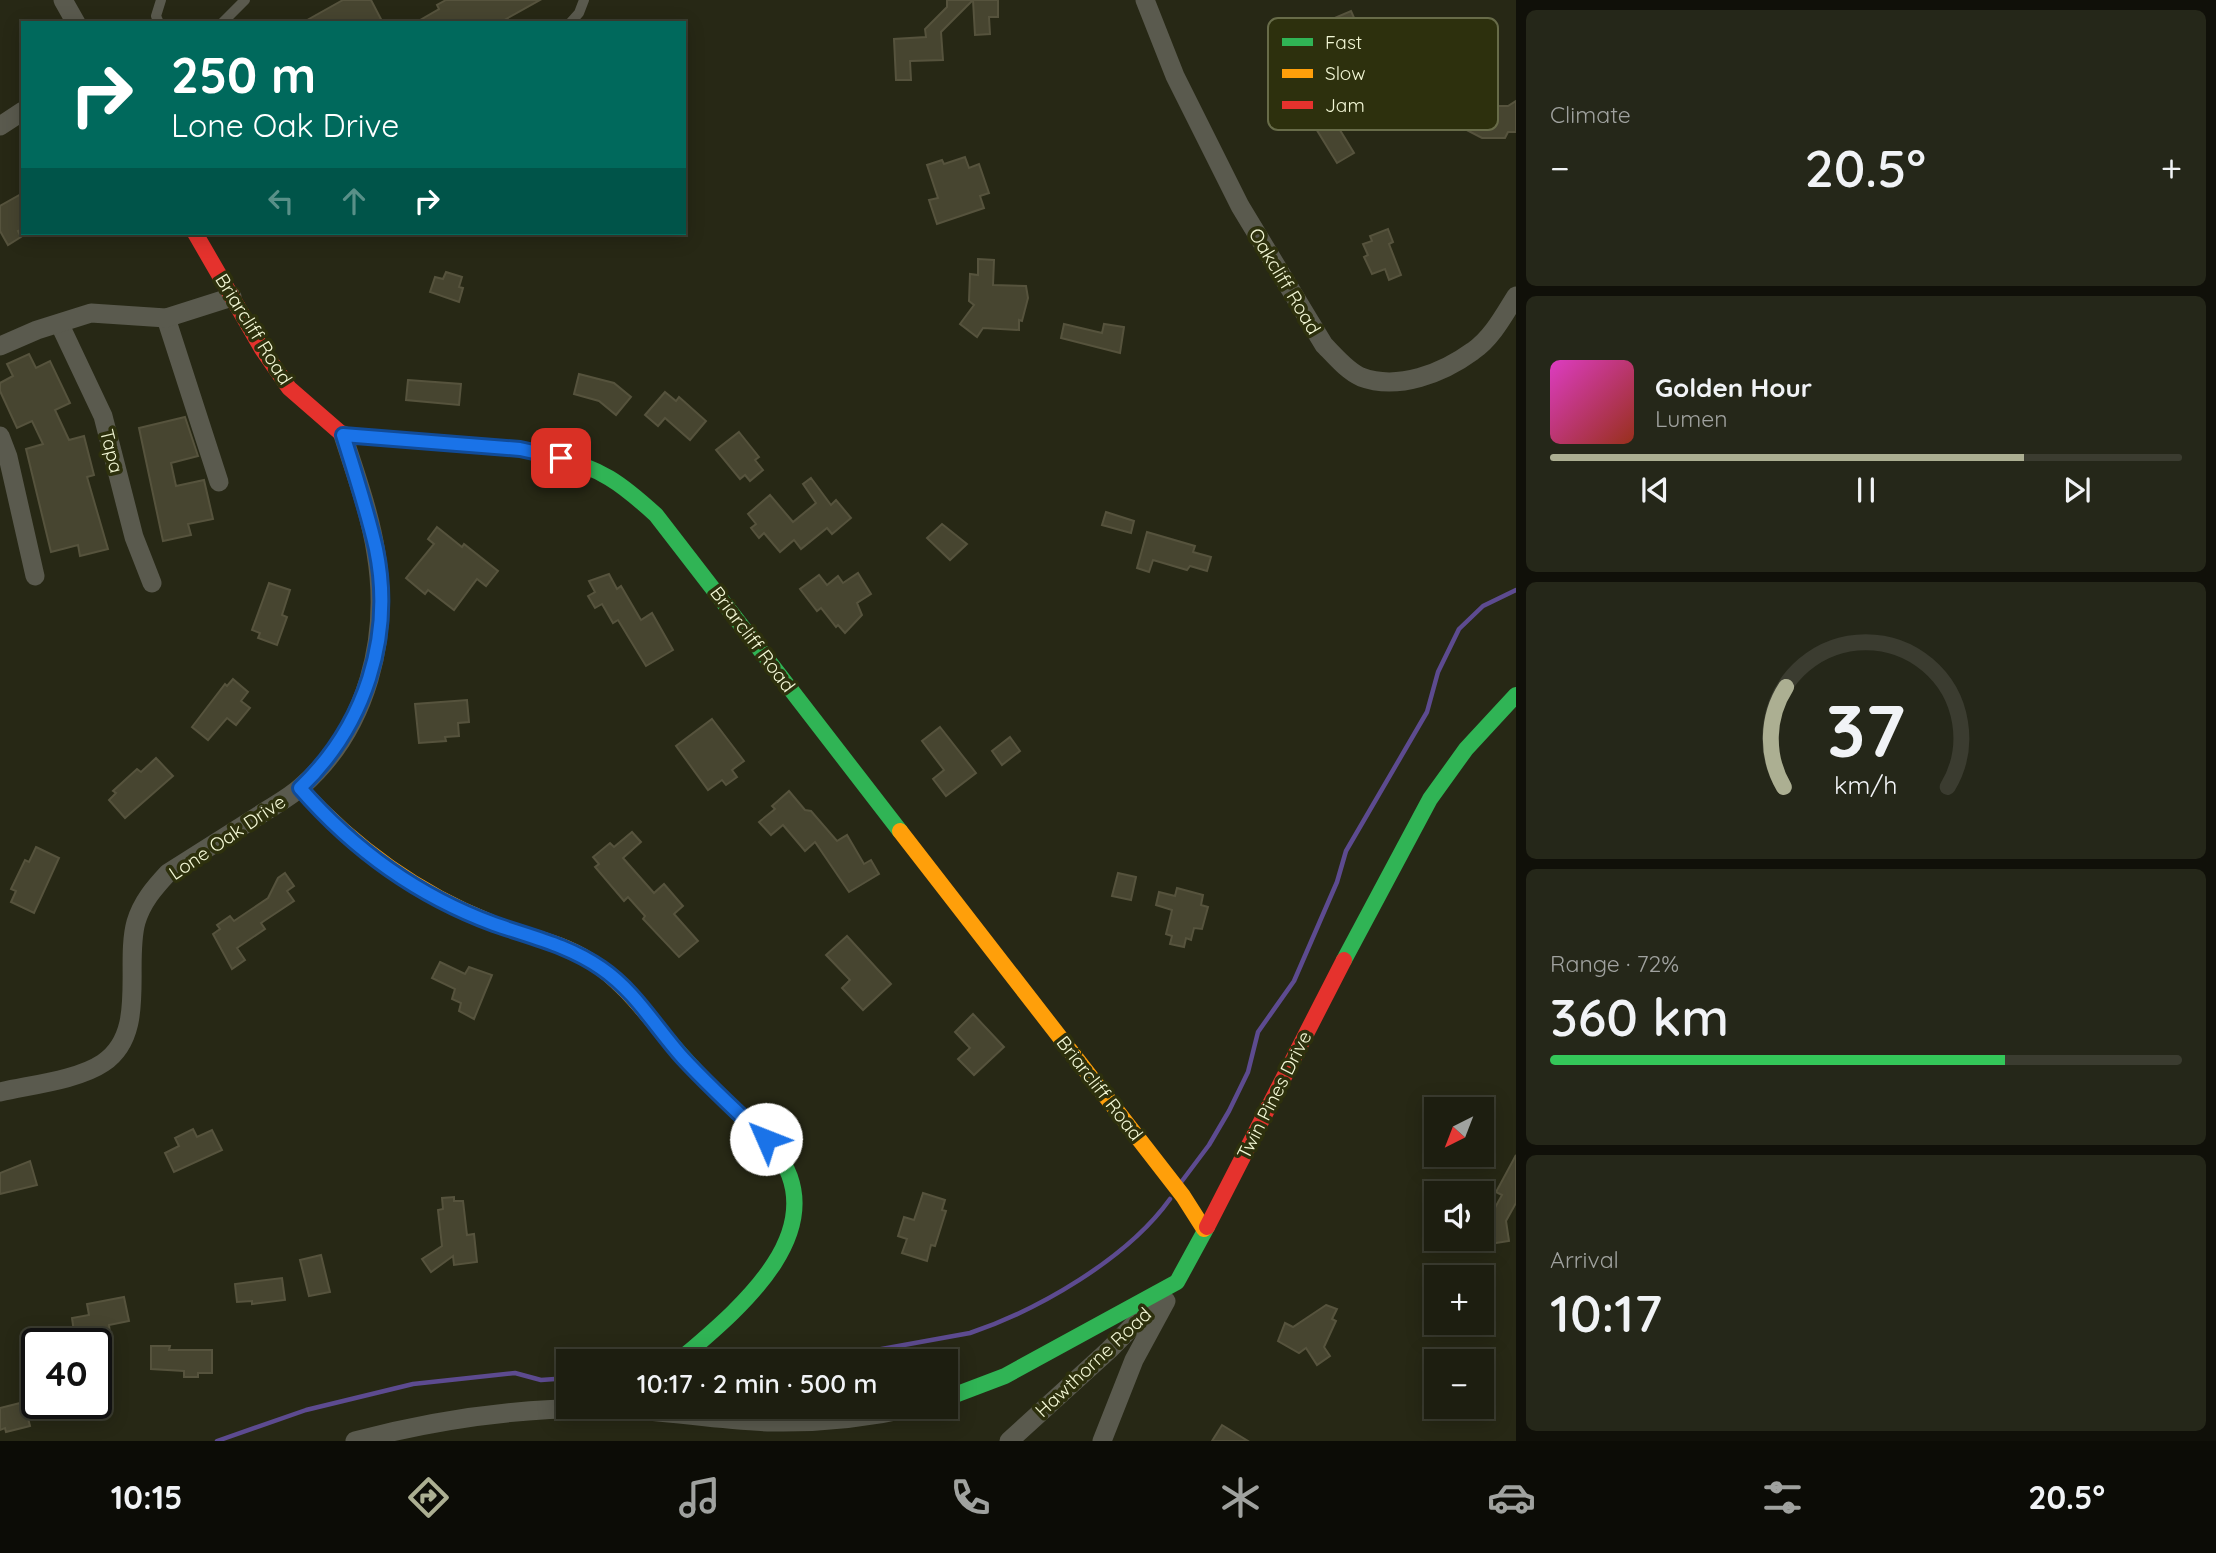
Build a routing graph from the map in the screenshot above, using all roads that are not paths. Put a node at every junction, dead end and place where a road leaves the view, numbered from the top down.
1 (63, 0) edge
2 (160, 0) edge
3 (246, 0) edge
4 (584, 0) edge
5 (1145, 0) edge
6 (75, 21) edge
7 (158, 21) edge
8 (224, 21) edge
9 (572, 21) edge
10 (21, 112) edge
11 (0, 126) edge
12 (196, 235) edge
13 (1516, 296) edge
14 (232, 297) junction
15 (166, 318) junction
16 (60, 325) junction
17 (0, 346) edge
18 (343, 435) junction
19 (0, 436) edge
20 (219, 482) dead end
21 (35, 576) dead end
22 (152, 583) dead end
23 (1516, 695) edge
24 (300, 788) junction
25 (0, 1092) edge
26 (1204, 1229) junction
27 (1177, 1282) junction
28 (691, 1349) edge
29 (958, 1394) edge
30 (556, 1409) edge
31 (738, 1419) edge
32 (844, 1419) edge
33 (355, 1441) edge
34 (1009, 1441) edge
35 (1101, 1441) edge

1 - 6 street
2 - 7 lane
3 - 8 lane
4 - 9 lane
5 - 13 street, Oakcliff Road
10 - 11 street
12 - 14 street, Briarcliff Road
14 - 15 street
14 - 18 street, Briarcliff Road
15 - 16 street
15 - 20 street
16 - 17 street
16 - 22 street, Tapa
18 - 24 street, Lone Oak Drive
18 - 26 street, Briarcliff Road
19 - 21 street
23 - 26 street, Twin Pines Drive
24 - 25 street, Lone Oak Drive
24 - 28 street
26 - 27 street, Twin Pines Drive
27 - 29 street
27 - 34 street, Hawthorne Road
27 - 35 street
30 - 33 street
31 - 32 street

